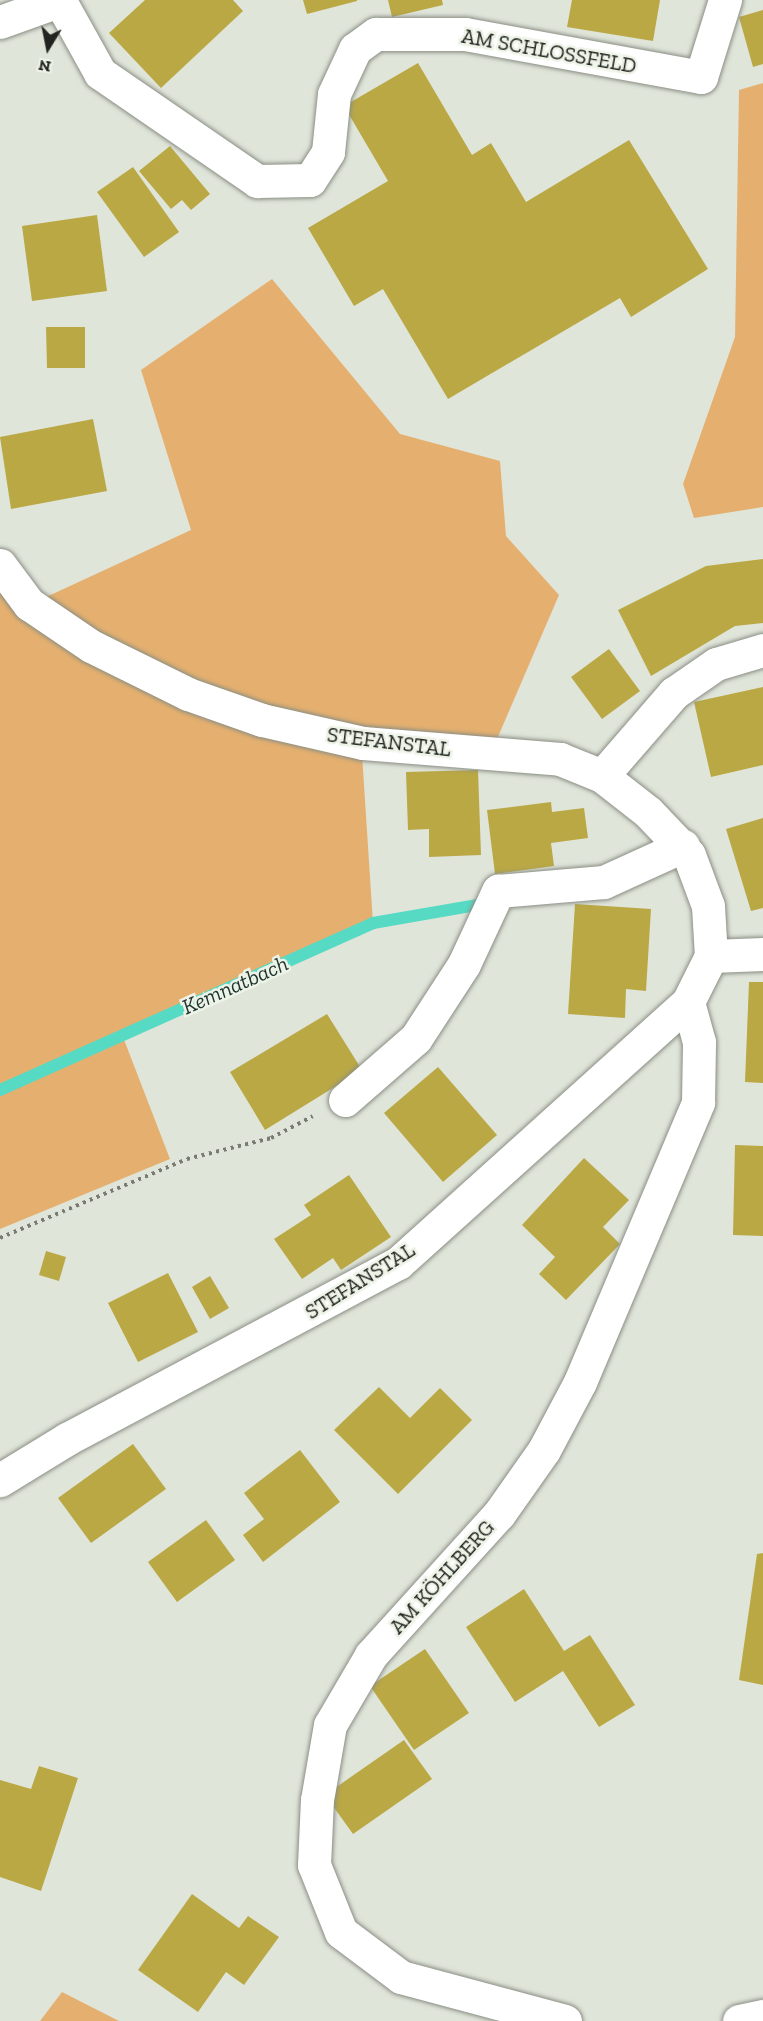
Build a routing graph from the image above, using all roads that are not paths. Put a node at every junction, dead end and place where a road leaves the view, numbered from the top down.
1 (60, 0) edge
2 (725, 0) edge
3 (0, 22) edge
4 (0, 565) edge
5 (763, 650) edge
6 (602, 776) junction
7 (683, 846) junction
8 (763, 954) edge
9 (711, 956) junction
10 (688, 1002) junction
11 (345, 1100) road end
12 (0, 1480) edge
13 (763, 2016) edge
14 (566, 2021) edge
15 (739, 2021) edge

1 - 2 street, AM SCHLOSSFELD
1 - 3 street, AM SCHLOSSFELD
4 - 6 street, STEFANSTAL
5 - 6 street
6 - 7 street, STEFANSTAL
7 - 9 street, STEFANSTAL
7 - 11 street
8 - 9 street
9 - 10 street, STEFANSTAL
10 - 12 street, STEFANSTAL
10 - 14 street, AM KÖHLBERG
13 - 15 street

